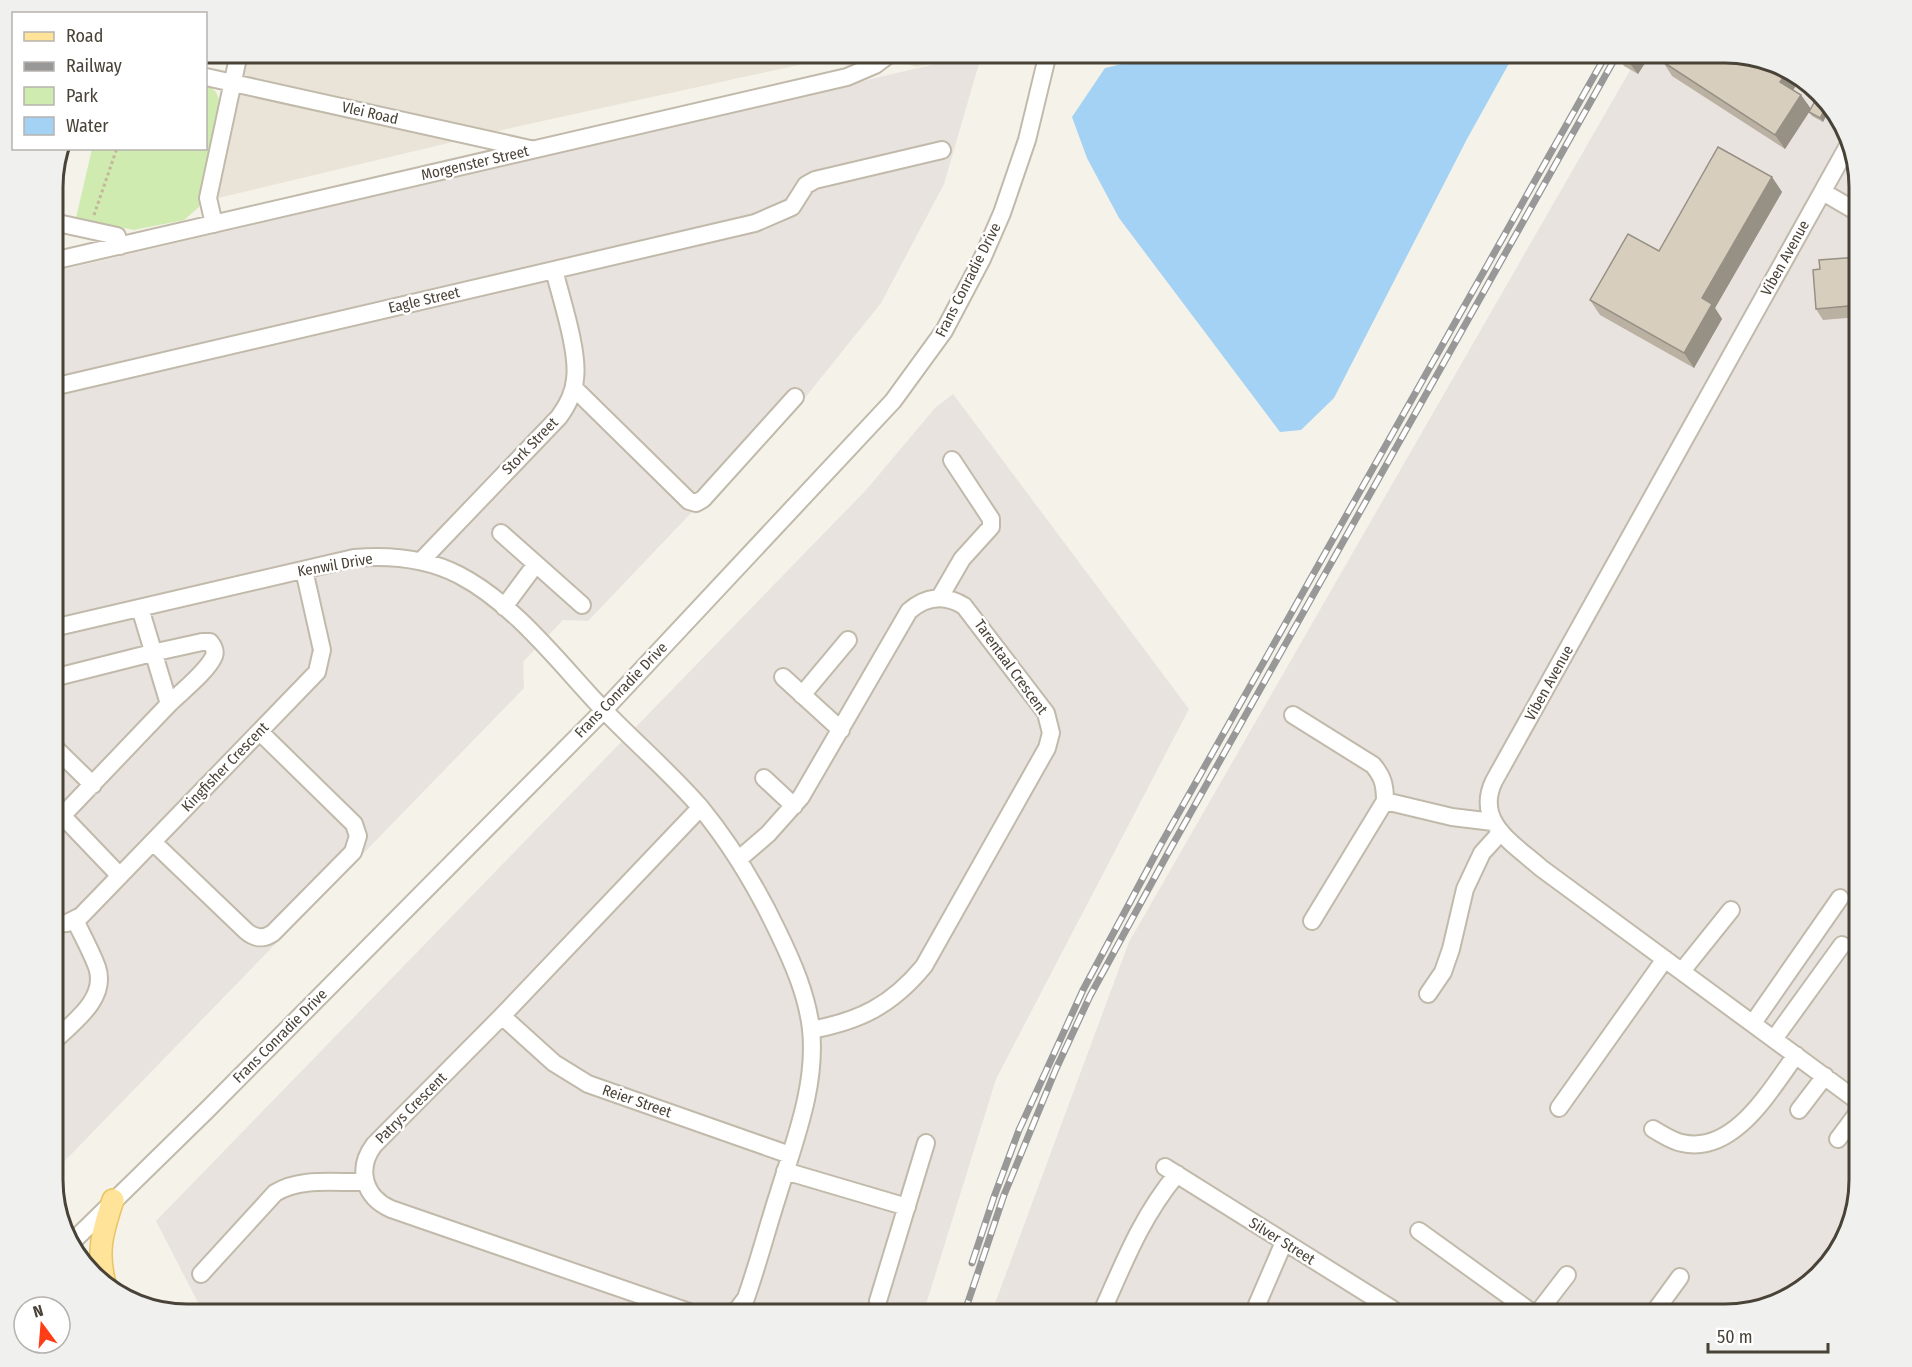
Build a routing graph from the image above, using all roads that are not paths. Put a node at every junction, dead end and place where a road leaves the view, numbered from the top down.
1 (237, 63) edge
2 (877, 63) edge
3 (1045, 63) edge
4 (207, 77) edge
5 (233, 82) junction
6 (534, 150) junction
7 (942, 150) dead end
8 (1844, 153) edge
9 (1823, 192) junction
10 (1849, 207) edge
11 (63, 224) edge
12 (214, 224) junction
13 (120, 246) junction
14 (63, 259) edge
15 (554, 270) junction
16 (63, 385) edge
17 (574, 388) junction
18 (795, 398) dead end
19 (952, 460) dead end
20 (501, 533) dead end
21 (421, 561) junction
22 (536, 564) junction
23 (304, 570) junction
24 (940, 597) junction
25 (582, 605) dead end
26 (504, 607) junction
27 (140, 608) junction
28 (63, 626) edge
29 (848, 640) dead end
30 (152, 653) junction
31 (63, 675) edge
32 (783, 677) dead end
33 (802, 695) junction
34 (170, 704) junction
35 (604, 710) junction
36 (1293, 715) dead end
37 (841, 730) junction
38 (260, 732) junction
39 (63, 756) edge
40 (764, 778) dead end
41 (93, 785) junction
42 (1385, 801) junction
43 (794, 806) junction
44 (63, 807) edge
45 (700, 808) junction
46 (63, 817) edge
47 (1497, 827) junction
48 (153, 842) junction
49 (739, 859) junction
50 (120, 876) junction
51 (1840, 898) dead end
52 (1731, 910) dead end
53 (75, 920) junction
54 (1312, 921) dead end
55 (63, 923) edge
56 (1842, 945) dead end
57 (1665, 959) junction
58 (1682, 971) junction
59 (1428, 994) dead end
60 (502, 1016) junction
61 (1753, 1023) junction
62 (811, 1030) junction
63 (63, 1032) edge
64 (1774, 1039) junction
65 (1796, 1055) junction
66 (1825, 1076) junction
67 (1849, 1094) edge
68 (1559, 1108) dead end
69 (1798, 1110) dead end
70 (1849, 1125) edge
71 (1653, 1129) dead end
72 (1838, 1139) dead end
73 (926, 1143) dead end
74 (788, 1163) junction
75 (365, 1182) junction
76 (112, 1200) junction
77 (907, 1207) junction
78 (1419, 1231) dead end
79 (77, 1236) edge
80 (1284, 1242) junction
81 (102, 1270) edge
82 (201, 1274) dead end
83 (1567, 1275) dead end
84 (1680, 1276) dead end
85 (878, 1301) dead end
86 (639, 1304) edge
87 (742, 1304) edge
88 (1105, 1304) edge
89 (1256, 1304) edge
90 (1384, 1304) edge
91 (1521, 1304) edge
92 (1543, 1304) edge
93 (1660, 1304) edge

1 - 5 street
2 - 6 street, Morgenster Street
3 - 35 street, Frans Conradie Drive
4 - 5 street, Vlei Road
5 - 6 street, Vlei Road
5 - 12 street
6 - 12 street, Morgenster Street
7 - 15 street, Eagle Street
8 - 9 street, Viben Avenue
9 - 10 street
9 - 47 street, Viben Avenue
11 - 13 street
12 - 13 street, Morgenster Street
13 - 14 street, Morgenster Street
15 - 16 street, Eagle Street
15 - 17 street, Stork Street
17 - 18 street
17 - 21 street, Stork Street
19 - 24 street
20 - 22 street
21 - 23 street, Kenwil Drive
21 - 26 street, Kenwil Drive
22 - 25 street
22 - 26 street
23 - 27 street, Kenwil Drive
23 - 38 street, Kingfisher Crescent
24 - 37 street
24 - 62 street, Tarentaal Crescent
26 - 35 street, Kenwil Drive
27 - 28 street, Kenwil Drive
27 - 30 street
29 - 33 street
30 - 31 street
30 - 34 street
30 - 34 street
32 - 33 street
33 - 37 street
34 - 41 street
35 - 45 street
35 - 76 street, Frans Conradie Drive
36 - 42 street
37 - 43 street
38 - 48 street, Kingfisher Crescent
38 - 48 street
39 - 41 street
40 - 43 street
41 - 44 street
42 - 47 street
42 - 54 street
43 - 49 street
45 - 49 street
45 - 60 street, Patrys Crescent
46 - 50 street
47 - 57 street
47 - 59 street
48 - 50 street, Kingfisher Crescent
49 - 62 street
50 - 53 street, Kingfisher Crescent
51 - 61 street
52 - 58 street
53 - 55 street
53 - 63 street
56 - 64 street
57 - 58 street
57 - 68 street
58 - 61 street
60 - 74 street, Reier Street
60 - 75 street, Patrys Crescent
61 - 64 street
62 - 74 street
64 - 65 street
65 - 66 street
65 - 71 street
66 - 67 street
66 - 69 street
70 - 72 street
73 - 77 street
74 - 77 street, Reier Street
74 - 87 street
75 - 82 street
75 - 86 street
76 - 79 street, Frans Conradie Drive
76 - 81 main road
77 - 85 street
78 - 91 street
80 - 88 street, Silver Street
80 - 89 street
80 - 90 street, Silver Street
83 - 92 street
84 - 93 street

